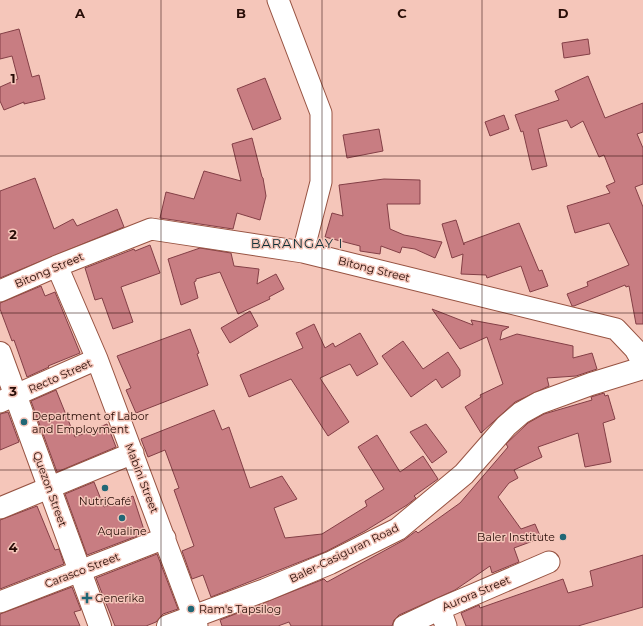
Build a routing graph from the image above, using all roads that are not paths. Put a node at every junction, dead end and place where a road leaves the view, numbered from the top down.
1 (278, 0) edge
2 (303, 252) junction
3 (57, 266) junction
4 (0, 290) edge
5 (0, 353) edge
6 (97, 359) junction
7 (643, 363) edge
8 (643, 368) edge
9 (8, 399) edge
10 (133, 453) junction
11 (49, 487) junction
12 (0, 508) edge
13 (165, 538) junction
14 (549, 562) dead end
15 (79, 571) junction
16 (0, 602) edge
17 (443, 617) edge
18 (195, 621) edge
19 (100, 626) edge
20 (168, 626) edge
21 (404, 626) edge

1 - 2 street
2 - 3 street, Bitong Street
2 - 7 street, Bitong Street
3 - 4 street, Bitong Street
3 - 6 street, Mabini Street
5 - 9 main road, Quezon Street
6 - 9 street, Recto Street
6 - 10 street, Mabini Street
8 - 18 main road, Baler-Casiguran Road
9 - 11 main road, Quezon Street
10 - 11 street
10 - 13 street, Mabini Street
11 - 12 street
11 - 15 main road, Quezon Street
13 - 15 street, Carasco Street
13 - 18 street, Mabini Street
14 - 17 street, Aurora Street
15 - 16 street, Carasco Street
15 - 19 main road, Quezon Street
17 - 21 street, Aurora Street
18 - 20 main road, Baler-Casiguran Road

